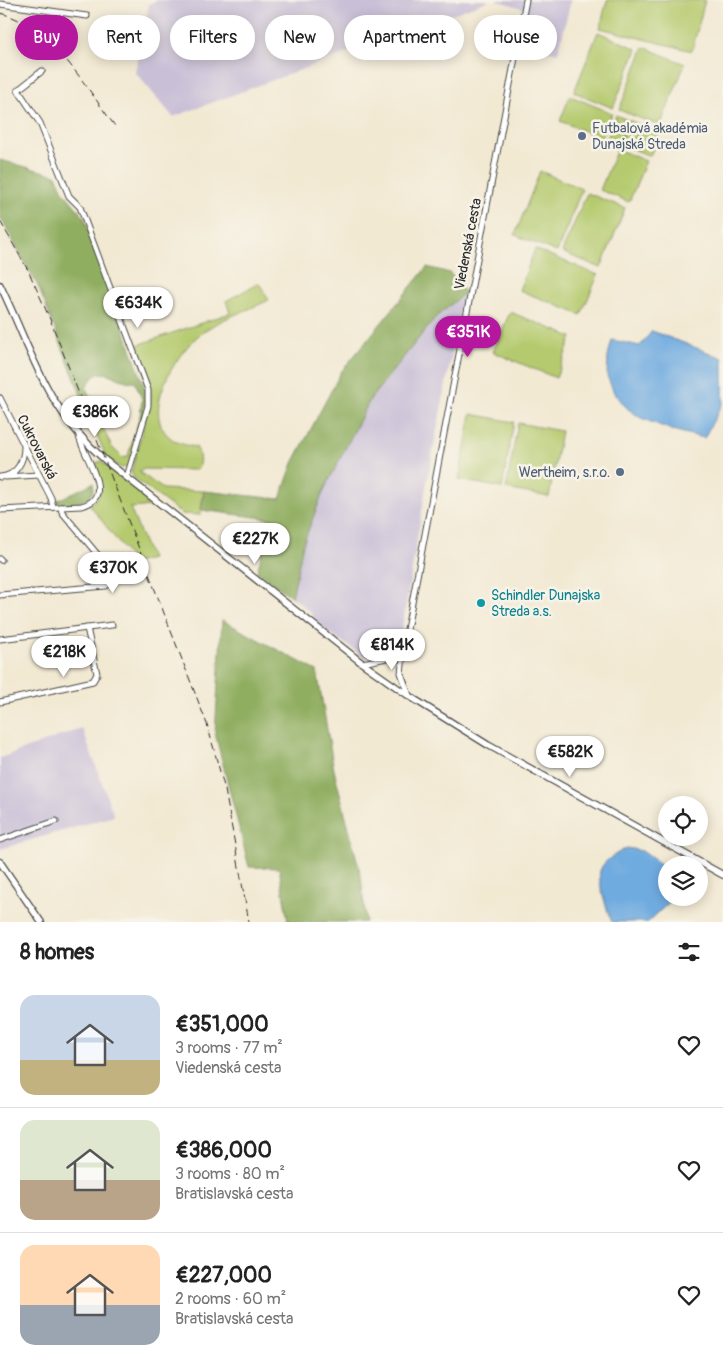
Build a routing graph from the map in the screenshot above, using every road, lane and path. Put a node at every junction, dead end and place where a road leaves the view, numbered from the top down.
1 (526, 0) edge
2 (0, 4) edge
3 (87, 16) dead end
4 (42, 71) dead end
5 (0, 285) edge
6 (3, 299) edge
7 (1, 401) edge
8 (78, 436) junction
9 (24, 444) junction
10 (98, 454) junction
11 (93, 469) junction
12 (39, 475) junction
13 (2, 477) edge
14 (126, 477) junction
15 (53, 507) junction
16 (61, 507) junction
17 (0, 510) edge
18 (0, 595) edge
19 (112, 625) dead end
20 (87, 628) junction
21 (0, 639) edge
22 (405, 640) junction
23 (362, 663) junction
24 (409, 696) junction
25 (0, 702) edge
26 (56, 821) dead end
27 (0, 840) edge
28 (0, 862) edge
29 (723, 875) edge
30 (41, 922) edge

1 - 22 street, Viedenská cesta
2 - 3 street
4 - 14 street
5 - 6 street
6 - 8 street
7 - 9 street, Cukrovarská
8 - 10 street
8 - 11 street
9 - 12 street, Cukrovarská
9 - 13 street
10 - 11 street
10 - 14 street
11 - 16 street
12 - 13 street
12 - 15 street, Cukrovarská
14 - 23 street
15 - 16 street
15 - 17 street
16 - 18 street
19 - 20 street
20 - 21 street
20 - 25 street
22 - 23 street
22 - 24 street, Viedenská cesta
23 - 24 street
24 - 29 street
26 - 27 street
28 - 30 street

